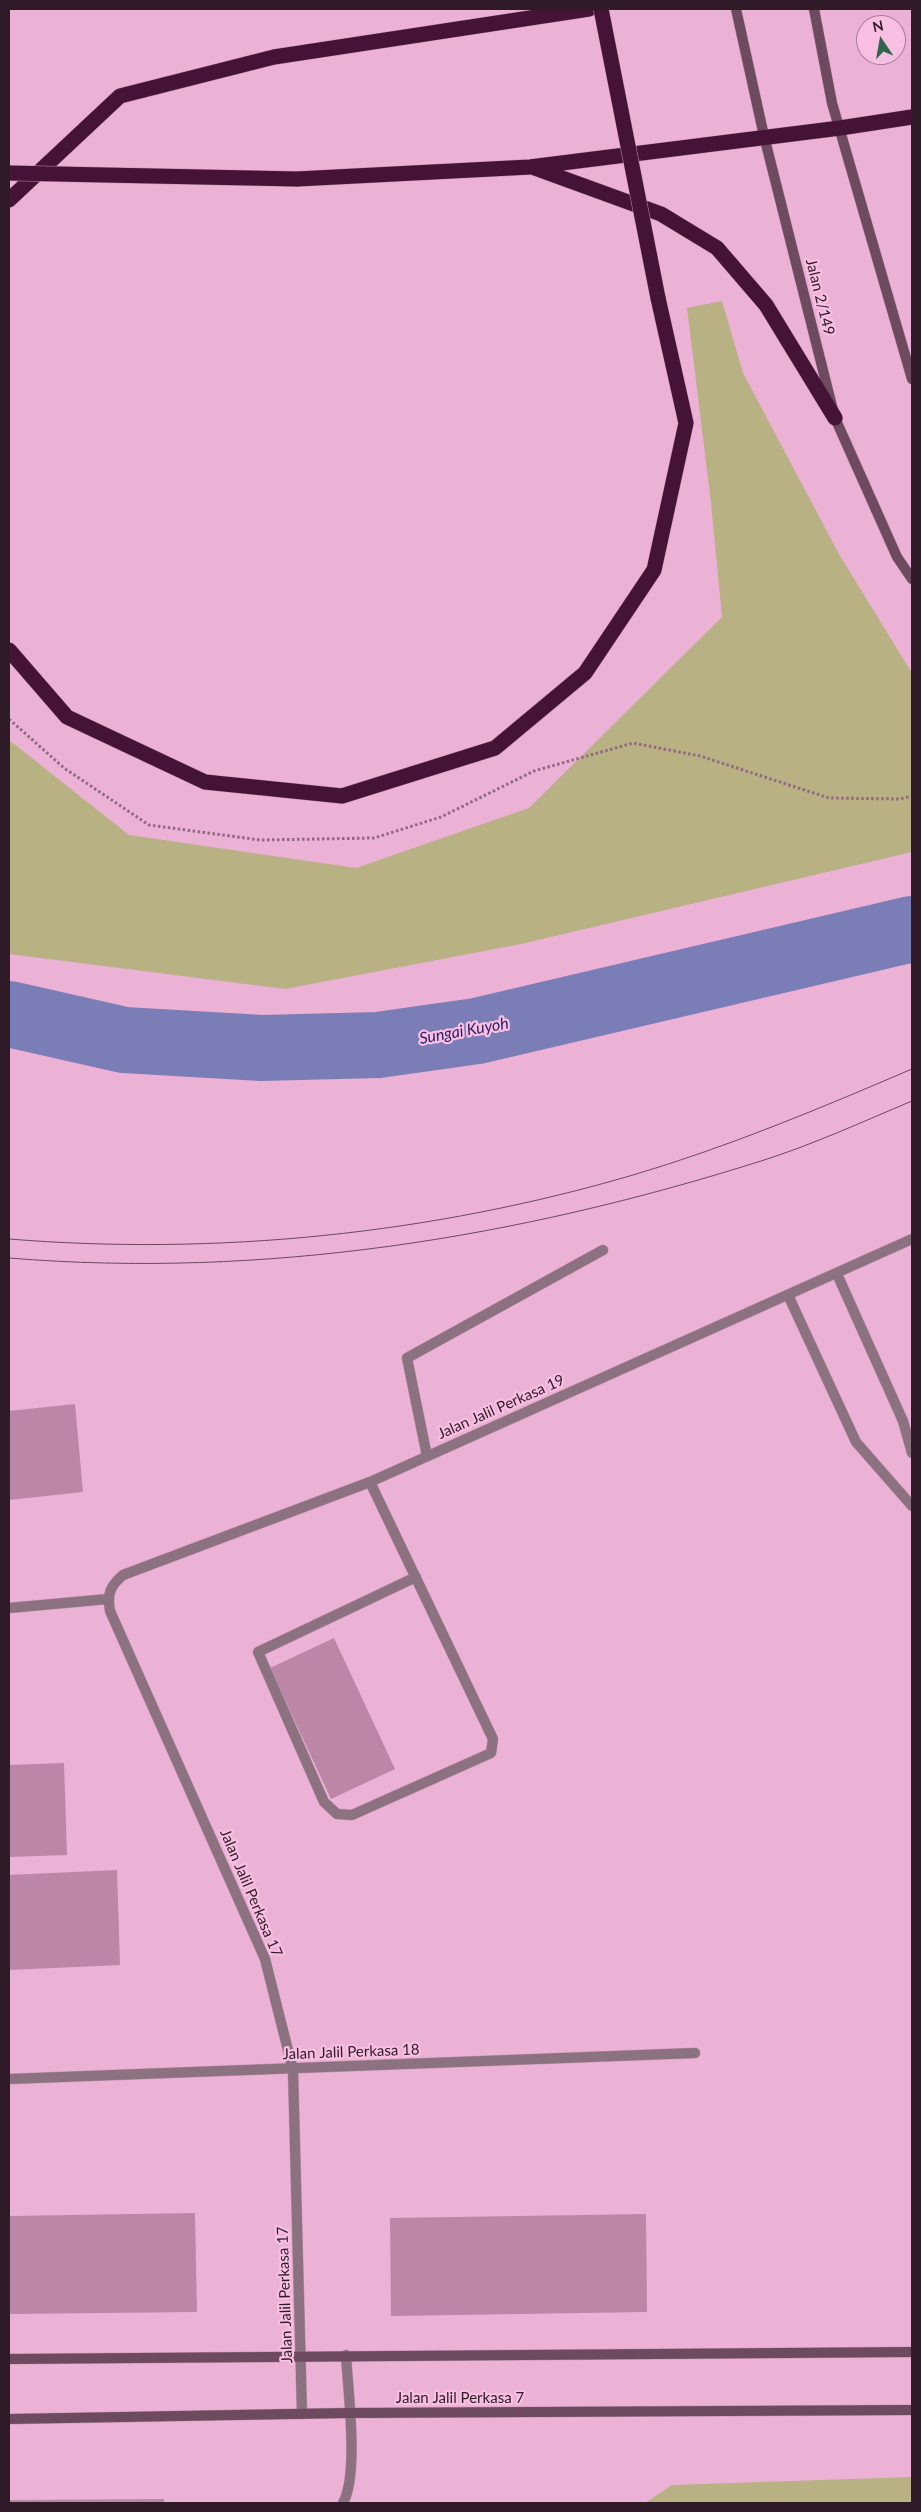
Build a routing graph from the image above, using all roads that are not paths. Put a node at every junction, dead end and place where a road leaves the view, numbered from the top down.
1 (590, 9) edge
2 (601, 9) edge
3 (736, 9) edge
4 (814, 9) edge
5 (912, 116) edge
6 (840, 128) junction
7 (764, 136) junction
8 (530, 167) junction
9 (9, 174) edge
10 (9, 200) edge
11 (912, 379) edge
12 (835, 418) junction
13 (912, 579) edge
14 (9, 650) edge
15 (912, 1239) edge
16 (603, 1250) dead end
17 (837, 1274) junction
18 (788, 1295) junction
19 (912, 1453) edge
20 (427, 1456) junction
21 (370, 1482) junction
22 (912, 1506) edge
23 (416, 1578) junction
24 (108, 1599) junction
25 (9, 1608) edge
26 (695, 2053) dead end
27 (293, 2070) junction
28 (9, 2079) edge
29 (912, 2352) edge
30 (346, 2355) junction
31 (302, 2356) junction
32 (9, 2359) edge
33 (912, 2410) edge
34 (349, 2413) junction
35 (302, 2414) junction
36 (9, 2419) edge
37 (343, 2503) edge

1 - 10 highway
2 - 14 highway, bridge
3 - 7 street, Jalan 2/149
4 - 6 street
5 - 6 highway
6 - 7 highway
6 - 11 street
7 - 8 highway
7 - 12 street, Jalan 2/149
8 - 9 highway, bridge
8 - 12 highway
12 - 13 street, Jalan 2/149
15 - 17 street, Jalan Jalil Perkasa 19
16 - 20 street
17 - 18 street, Jalan Jalil Perkasa 19
17 - 19 street
18 - 20 street, Jalan Jalil Perkasa 19
18 - 22 street
20 - 21 street, Jalan Jalil Perkasa 19
21 - 23 street
21 - 24 street, Jalan Jalil Perkasa 19
23 - 23 street
24 - 25 street
24 - 27 street, Jalan Jalil Perkasa 17
26 - 27 street, Jalan Jalil Perkasa 18
27 - 28 street, Jalan Jalil Perkasa 18
27 - 31 street, Jalan Jalil Perkasa 17
29 - 30 street
30 - 31 street
30 - 34 street
31 - 32 street
31 - 35 street, Jalan Jalil Perkasa 17
33 - 34 street, Jalan Jalil Perkasa 7
34 - 35 street, Jalan Jalil Perkasa 7
34 - 37 street
35 - 36 street, Jalan Jalil Perkasa 7

